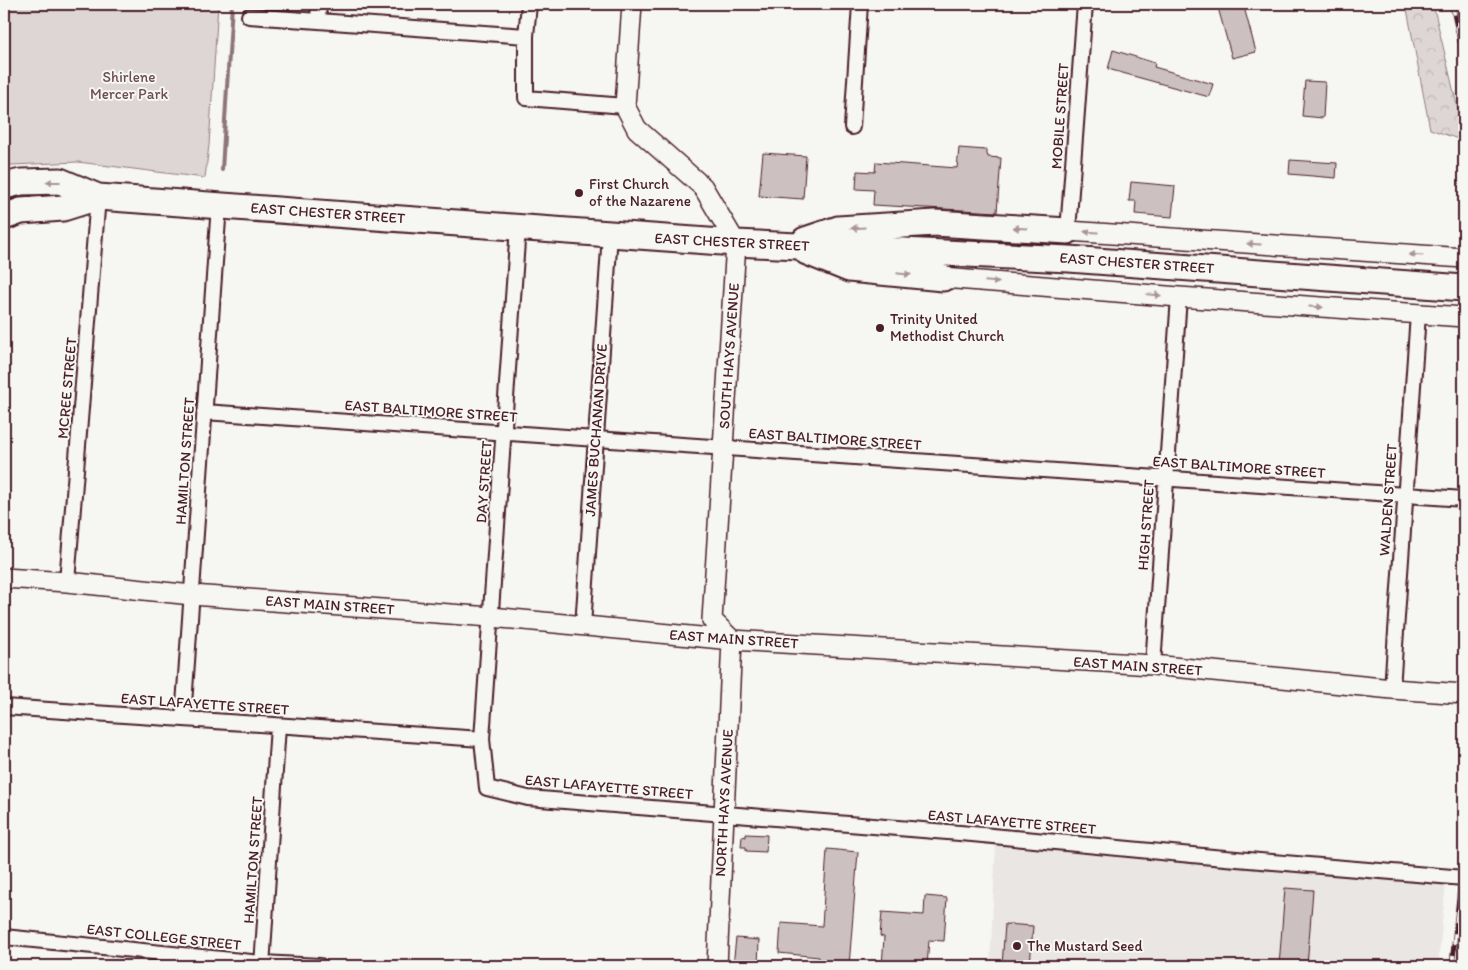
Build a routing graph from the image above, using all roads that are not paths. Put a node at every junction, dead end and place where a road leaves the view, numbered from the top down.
1 (319, 4) edge
2 (529, 4) edge
3 (632, 4) edge
4 (860, 4) edge
5 (1085, 4) edge
6 (249, 16) dead end
7 (318, 20) junction
8 (526, 36) junction
9 (625, 106) junction
10 (852, 126) dead end
11 (4, 186) edge
12 (98, 197) junction
13 (219, 205) junction
14 (4, 217) edge
15 (518, 226) junction
16 (1068, 230) junction
17 (610, 234) junction
18 (736, 243) junction
19 (790, 245) junction
20 (1464, 258) edge
21 (943, 278) joint
22 (1464, 288) edge
23 (1179, 297) junction
24 (1418, 314) junction
25 (1464, 317) edge
26 (204, 412) junction
27 (504, 433) junction
28 (596, 439) junction
29 (723, 448) junction
30 (1166, 478) junction
31 (1405, 495) junction
32 (1464, 499) edge
33 (4, 578) edge
34 (67, 582) junction
35 (192, 595) junction
36 (491, 617) junction
37 (582, 626) junction
38 (732, 640) junction
39 (1153, 665) junction
40 (1392, 689) junction
41 (1464, 694) edge
42 (4, 707) edge
43 (183, 719) junction
44 (278, 726) junction
45 (482, 740) junction
46 (724, 813) junction
47 (1464, 878) edge
48 (4, 937) edge
49 (262, 965) edge
50 (320, 966) edge
51 (716, 966) edge

1 - 7 street
2 - 8 street
3 - 9 street
4 - 10 street
5 - 16 street, MOBILE STREET
6 - 7 street
7 - 8 street
8 - 9 street
9 - 18 street
12 -> 11 highway, EAST CHESTER STREET
12 - 13 highway, EAST CHESTER STREET
12 - 14 highway
12 - 34 street, MCREE STREET
13 - 15 highway, EAST CHESTER STREET
13 - 26 street, HAMILTON STREET
15 - 17 highway, EAST CHESTER STREET
15 - 27 street, DAY STREET
16 -> 19 highway
20 -> 16 street
17 - 18 highway, EAST CHESTER STREET
17 - 28 street, JAMES BUCHANAN DRIVE
18 - 19 highway, EAST CHESTER STREET
18 - 29 street, SOUTH HAYS AVENUE
19 -> 21 highway
19 - 22 highway, EAST CHESTER STREET
21 -> 23 street
23 -> 24 street
23 - 30 street, HIGH STREET
24 - 25 street
24 - 31 street, WALDEN STREET
26 - 27 street, EAST BALTIMORE STREET
26 - 35 street, HAMILTON STREET
27 - 28 street, EAST BALTIMORE STREET
27 - 36 street, DAY STREET
28 - 29 street, EAST BALTIMORE STREET
28 - 37 street, JAMES BUCHANAN DRIVE
29 - 30 street, EAST BALTIMORE STREET
29 - 38 street, SOUTH HAYS AVENUE
30 - 31 street, EAST BALTIMORE STREET
30 - 39 street, HIGH STREET
31 - 32 street, EAST BALTIMORE STREET
31 - 40 street, WALDEN STREET
33 - 34 street, EAST MAIN STREET
34 - 35 street, EAST MAIN STREET
35 - 36 street, EAST MAIN STREET
35 - 43 street, HAMILTON STREET
36 - 37 street, EAST MAIN STREET
36 - 45 street, DAY STREET
37 - 38 street, EAST MAIN STREET
38 - 39 street, EAST MAIN STREET
38 - 46 street, NORTH HAYS AVENUE
39 - 40 street, EAST MAIN STREET
40 - 41 street, EAST MAIN STREET
42 - 43 street, EAST LAFAYETTE STREET
43 - 44 street, EAST LAFAYETTE STREET
44 - 45 street, EAST LAFAYETTE STREET
44 - 49 street, HAMILTON STREET
45 - 46 street, EAST LAFAYETTE STREET
46 - 47 street, EAST LAFAYETTE STREET
46 - 51 street, NORTH HAYS AVENUE
48 - 49 street, EAST COLLEGE STREET
49 - 50 street, EAST COLLEGE STREET

